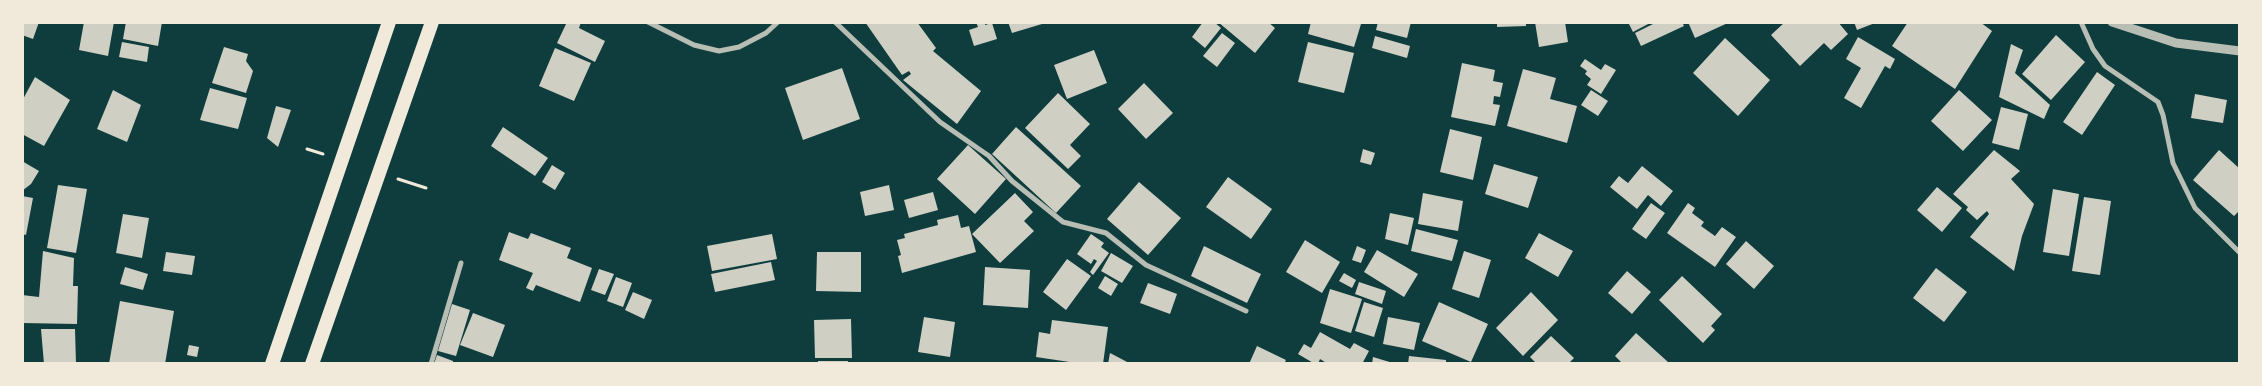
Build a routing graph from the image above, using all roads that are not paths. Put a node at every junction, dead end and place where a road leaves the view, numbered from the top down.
1 (389, 22) edge
2 (432, 22) edge
3 (648, 22) edge
4 (778, 22) edge
5 (835, 22) edge
6 (2081, 22) edge
7 (2112, 22) edge
8 (2240, 51) edge
9 (2240, 253) edge
10 (461, 263) dead end
11 (1246, 311) dead end
12 (272, 364) edge
13 (312, 364) edge
14 (431, 364) edge

1 - 12 highway
2 - 13 highway
3 - 4 street
5 - 11 street
6 - 9 street
7 - 8 street
10 - 14 street

